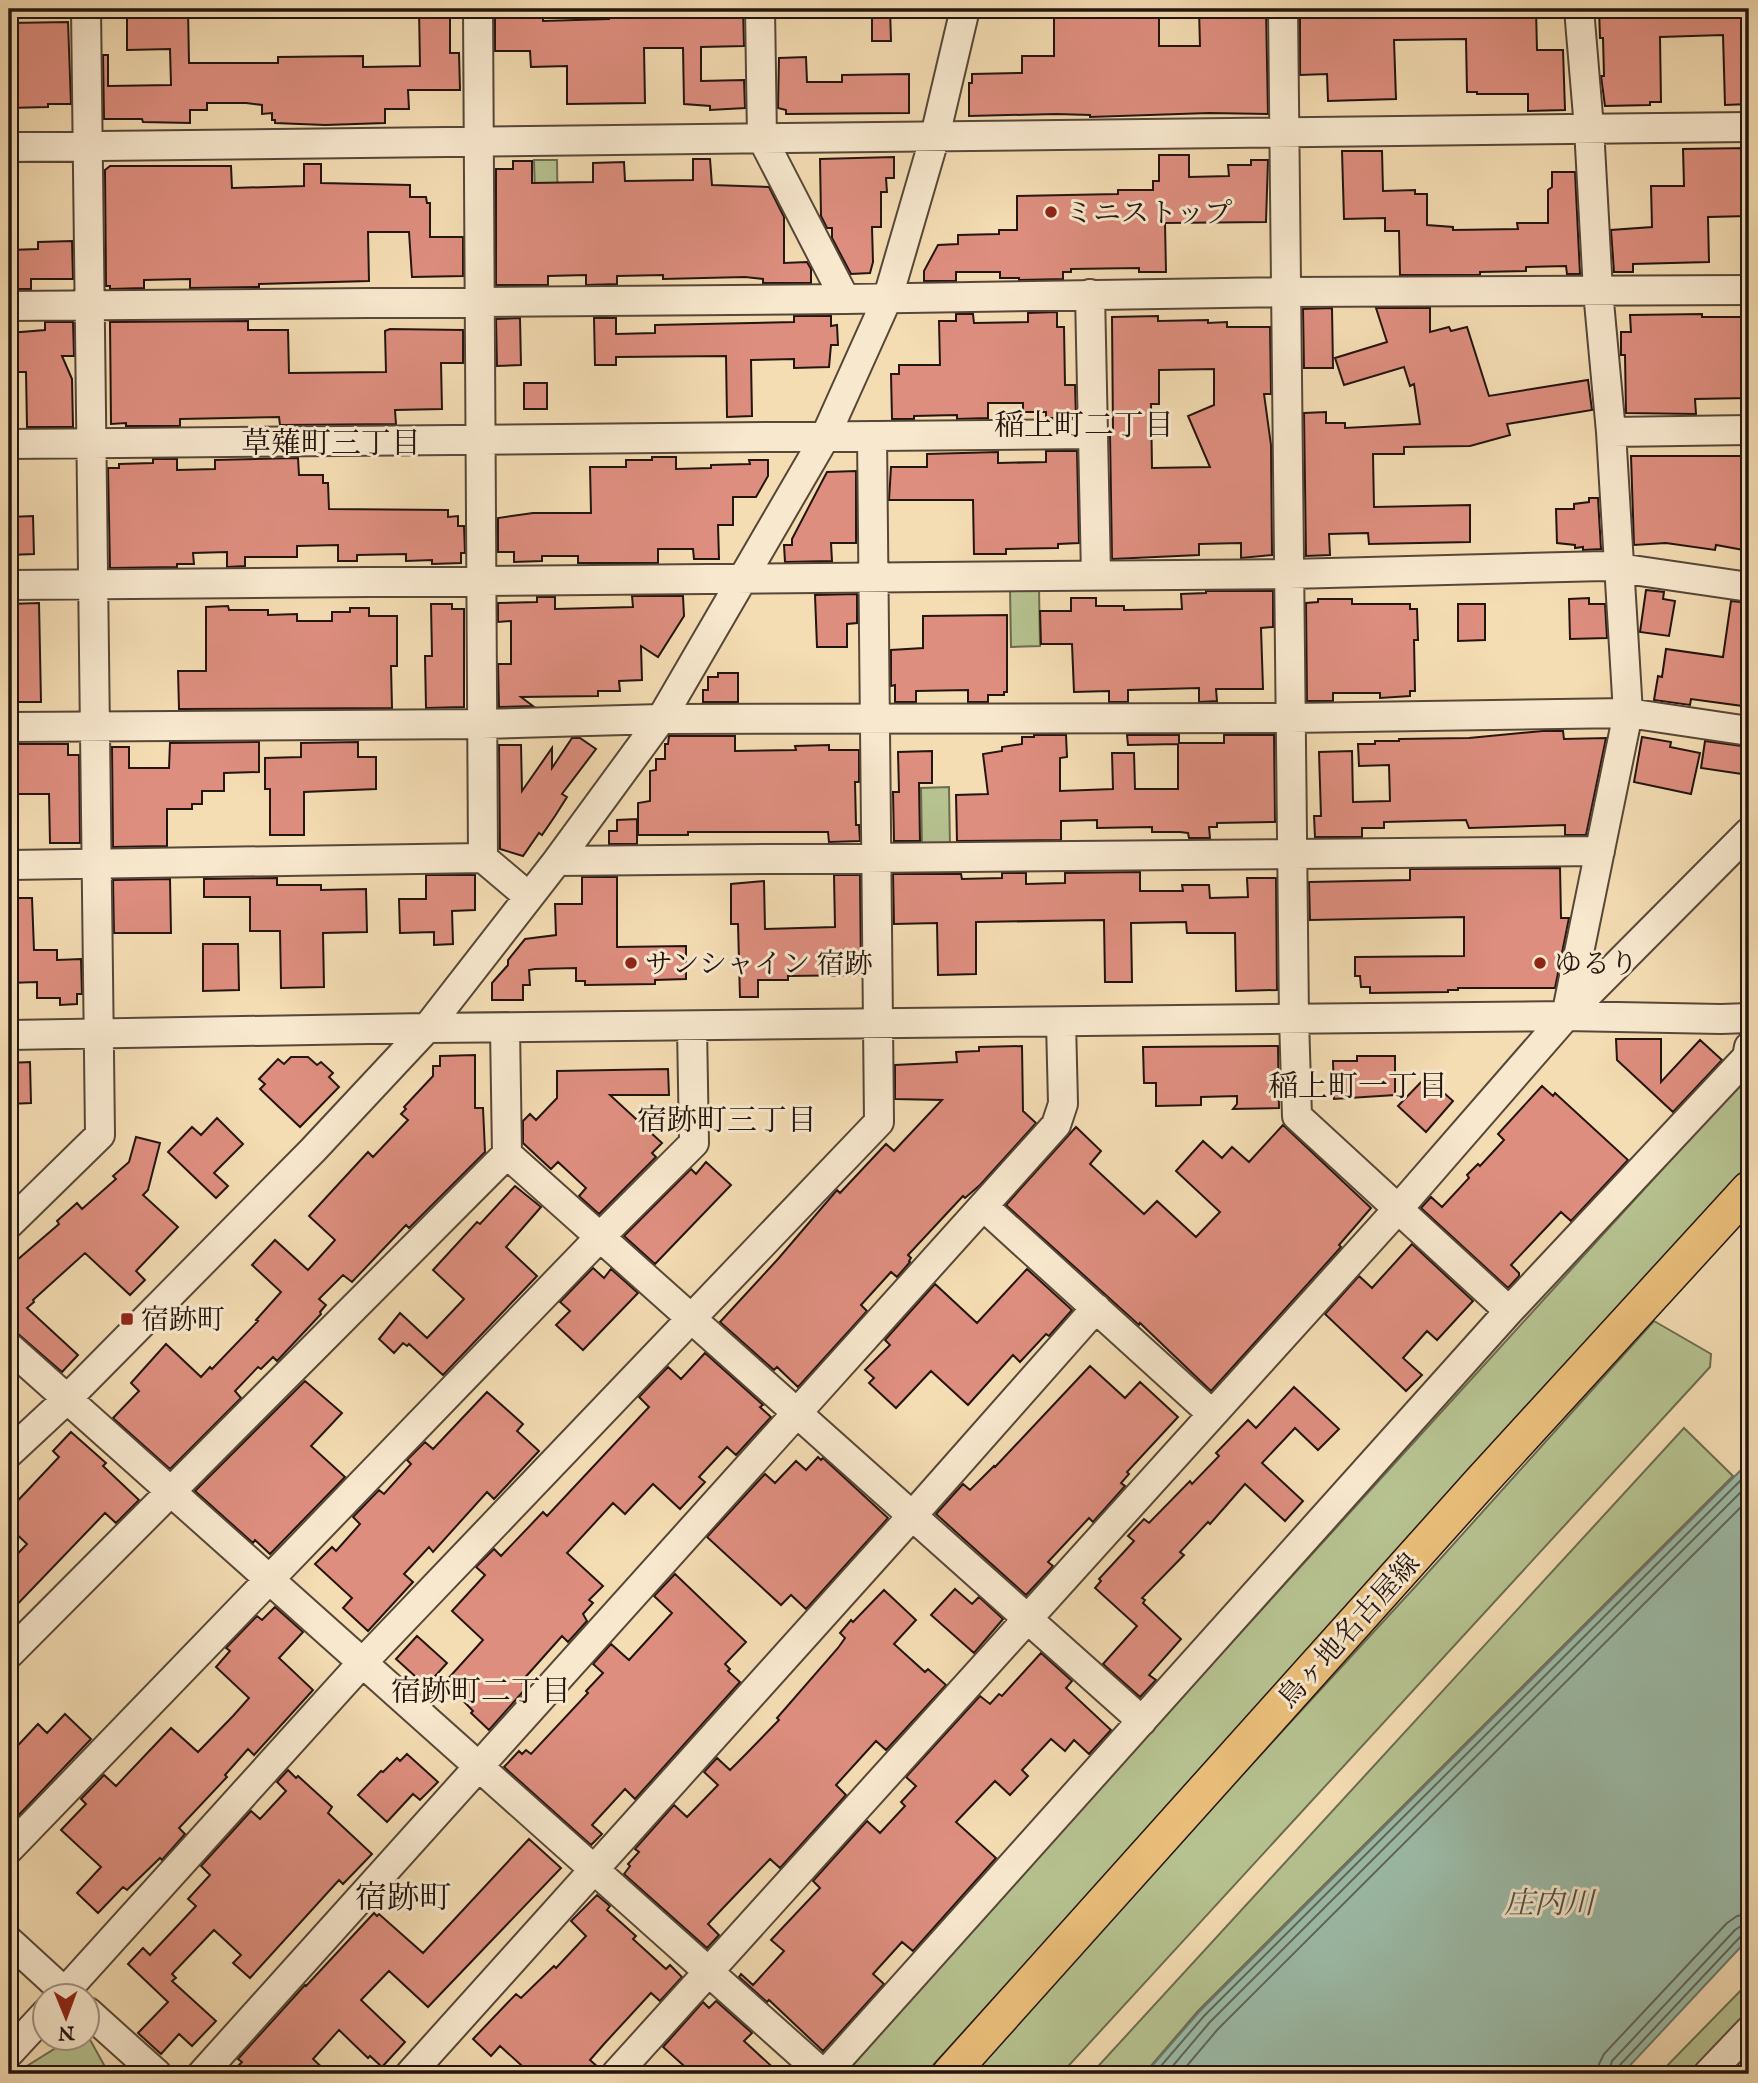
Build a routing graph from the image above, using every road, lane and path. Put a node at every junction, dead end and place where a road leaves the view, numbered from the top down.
1 (86, 9) edge
2 (478, 9) edge
3 (760, 9) edge
4 (965, 9) edge
5 (1283, 9) edge
6 (1579, 9) edge
7 (1749, 127) edge
8 (1589, 128) junction
9 (1284, 132) junction
10 (935, 136) junction
11 (762, 138) junction
12 (479, 141) junction
13 (9, 146) edge
14 (88, 146) junction
15 (1749, 290) edge
16 (1598, 291) junction
17 (1286, 292) junction
18 (1090, 294) junction
19 (888, 297) junction
20 (845, 299) junction
21 (480, 302) junction
22 (89, 305) junction
23 (9, 306) edge
24 (1749, 430) edge
25 (1611, 432) junction
26 (1093, 434) junction
27 (872, 436) junction
28 (825, 437) junction
29 (481, 440) junction
30 (91, 443) junction
31 (9, 444) edge
32 (1619, 568) junction
33 (1289, 573) junction
34 (1096, 575) junction
35 (874, 577) junction
36 (743, 578) junction
37 (481, 580) junction
38 (93, 584) junction
39 (9, 585) edge
40 (1749, 587) edge
41 (1628, 713) junction
42 (1290, 718) junction
43 (662, 719) junction
44 (875, 719) junction
45 (482, 724) junction
46 (95, 726) junction
47 (9, 727) edge
48 (1749, 732) edge
49 (1749, 832) edge
50 (1600, 851) junction
51 (1292, 853) junction
52 (483, 858) junction
53 (876, 858) junction
54 (557, 862) junction
55 (97, 864) junction
56 (9, 865) edge
57 (529, 897) junction
58 (1749, 1010) edge
59 (1566, 1016) junction
60 (1749, 1018) edge
61 (1294, 1019) junction
62 (1721, 1019) junction
63 (1061, 1022) junction
64 (877, 1025) junction
65 (692, 1027) junction
66 (427, 1028) junction
67 (505, 1028) junction
68 (99, 1034) junction
69 (9, 1035) edge
70 (1749, 1047) edge
71 (507, 1154) junction
72 (1749, 1189) edge
73 (983, 1206) junction
74 (1398, 1209) junction
75 (9, 1224) edge
76 (600, 1237) junction
77 (1096, 1308) junction
78 (1509, 1311) junction
79 (691, 1319) junction
80 (9, 1347) edge
81 (66, 1400) junction
82 (796, 1412) junction
83 (1212, 1414) junction
84 (9, 1453) edge
85 (171, 1493) junction
86 (912, 1516) junction
87 (269, 1580) junction
88 (1026, 1618) junction
89 (9, 1654) edge
90 (362, 1663) junction
91 (1142, 1721) junction
92 (478, 1767) junction
93 (9, 1850) edge
94 (594, 1871) junction
95 (9, 1941) edge
96 (709, 1972) junction
97 (52, 1982) edge
98 (76, 1982) edge
99 (102, 2025) edge
100 (32, 2028) edge
101 (1749, 2031) edge
102 (9, 2053) edge
103 (157, 2074) edge
104 (202, 2074) edge
105 (410, 2074) edge
106 (616, 2074) edge
107 (824, 2074) edge
108 (950, 2074) edge
109 (1708, 2074) edge

1 - 14 street
2 - 12 street
3 - 11 street
4 - 10 street
5 - 9 street
6 - 8 street
7 - 8 street
8 - 9 street
8 - 16 street
9 - 10 street
9 - 17 street
10 - 11 street
10 - 19 street
11 - 12 street
11 - 20 street
12 - 14 street
12 - 21 street
13 - 14 street
14 - 22 street
15 - 16 street
16 - 17 street
16 - 25 street
17 - 18 street
17 - 33 street
18 - 19 street
18 - 26 street
19 - 20 street
19 - 28 street
20 - 21 street
21 - 22 street
21 - 29 street
22 - 23 street
22 - 30 street
24 - 25 street
25 - 32 street
26 - 27 street
26 - 34 street
27 - 28 street
27 - 35 street
28 - 29 street
28 - 36 street
29 - 30 street
29 - 37 street
30 - 31 street
30 - 38 street
32 - 33 street
32 - 40 street
32 - 41 street
33 - 34 street
33 - 42 street
34 - 35 street
35 - 36 street
35 - 44 street
36 - 37 street
36 - 43 street
37 - 38 street
37 - 45 street
38 - 39 street
38 - 46 street
41 - 42 street
41 - 48 street
41 - 50 street
42 - 44 street
42 - 51 street
43 - 44 street
43 - 45 street
43 - 54 street
44 - 53 street
45 - 46 street
45 - 52 street
46 - 47 street
46 - 55 street
49 - 59 street
50 - 51 street
50 - 59 street
51 - 53 street
51 - 61 street
52 - 55 street
52 - 57 street
53 - 54 street
53 - 64 street
54 - 57 street
55 - 56 street
55 - 68 street
57 - 66 street
58 - 62 street
59 - 61 street
59 - 62 street
59 - 74 street
60 - 62 street
61 - 63 street
61 - 74 street
63 - 64 street
63 - 73 street
64 - 65 street
64 - 79 street
65 - 67 street
65 - 76 street
66 - 67 street
66 - 68 street
66 - 81 street
67 - 71 street
68 - 69 street
68 - 75 street
70 - 78 street
71 - 76 street
71 - 85 street
72 - 108 main road, 鳥ヶ地名古屋線
73 - 77 street
73 - 82 street
74 - 78 street
74 - 83 street
76 - 79 street
76 - 87 street
77 - 83 street
77 - 86 street
78 - 91 street
79 - 82 street
79 - 90 street
80 - 81 street
81 - 84 street
81 - 85 street
82 - 86 street
82 - 92 street
83 - 88 street
85 - 87 street
85 - 89 street
86 - 88 street
86 - 94 street
87 - 90 street
87 - 93 street
88 - 91 street
88 - 96 street
90 - 92 street
90 - 98 street
91 - 107 street
92 - 94 street
92 - 104 street
94 - 96 street
94 - 105 street
95 - 97 street
96 - 106 street
96 - 107 street
99 - 103 street
100 - 102 street
101 - 109 street

